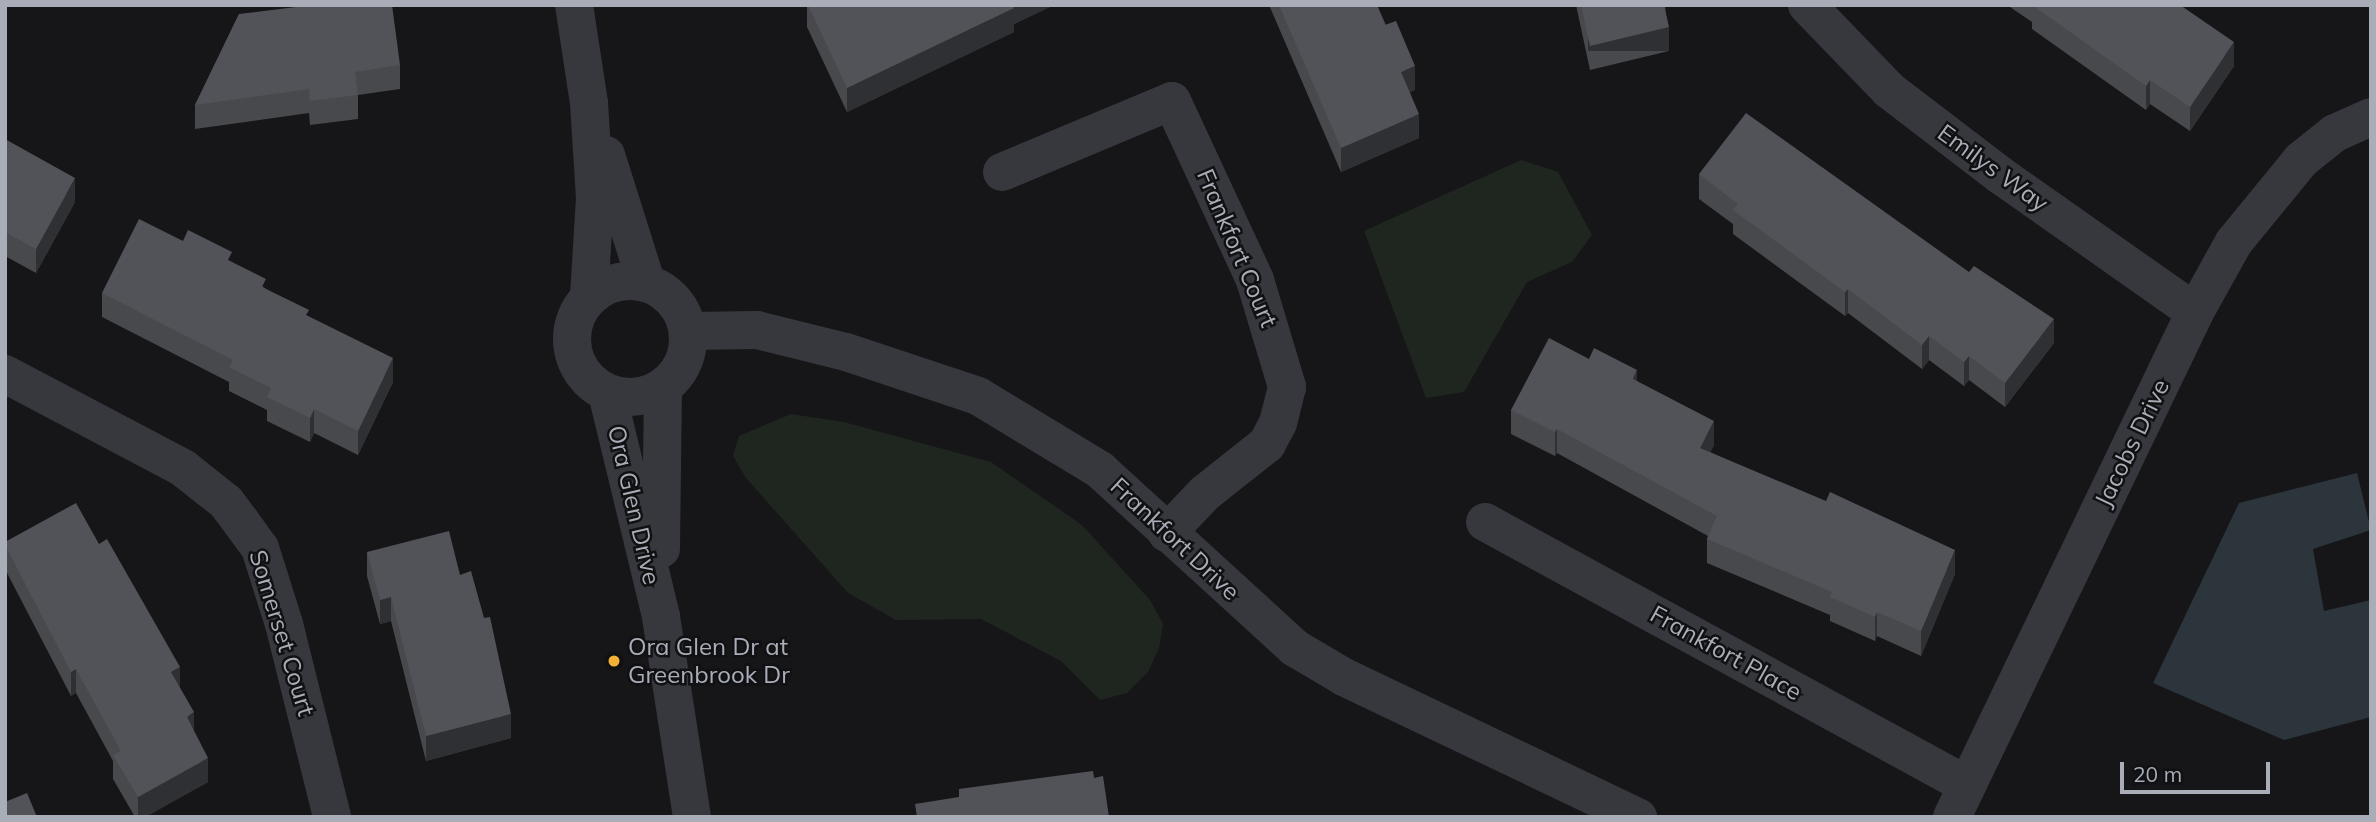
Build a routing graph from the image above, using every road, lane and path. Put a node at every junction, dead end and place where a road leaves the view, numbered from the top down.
1 (574, 5) edge
2 (1807, 5) edge
3 (589, 103) junction
4 (2371, 117) edge
5 (1002, 172) dead end
6 (646, 282) junction
7 (589, 297) junction
8 (2195, 312) junction
9 (689, 331) junction
10 (5, 374) edge
11 (663, 388) junction
12 (607, 393) junction
13 (1485, 522) dead end
14 (1167, 533) junction
15 (660, 617) junction
16 (1959, 801) edge
17 (332, 817) edge
18 (692, 817) edge
19 (1638, 817) edge

1 - 3 street
2 - 8 street, Emilys Way
3 - 6 street
3 - 7 street
4 - 8 street, Jacobs Drive
5 - 14 street, Frankfort Court
6 - 7 street
6 - 9 street
7 - 12 street
8 - 16 street, Jacobs Drive
9 - 11 street
9 - 14 street, Frankfort Drive
10 - 17 street, Somerset Court
11 - 12 street
11 - 15 street, Ora Glen Drive
12 - 15 street, Ora Glen Drive
13 - 16 street, Frankfort Place
14 - 19 street, Frankfort Drive
15 - 18 street, Ora Glen Drive

